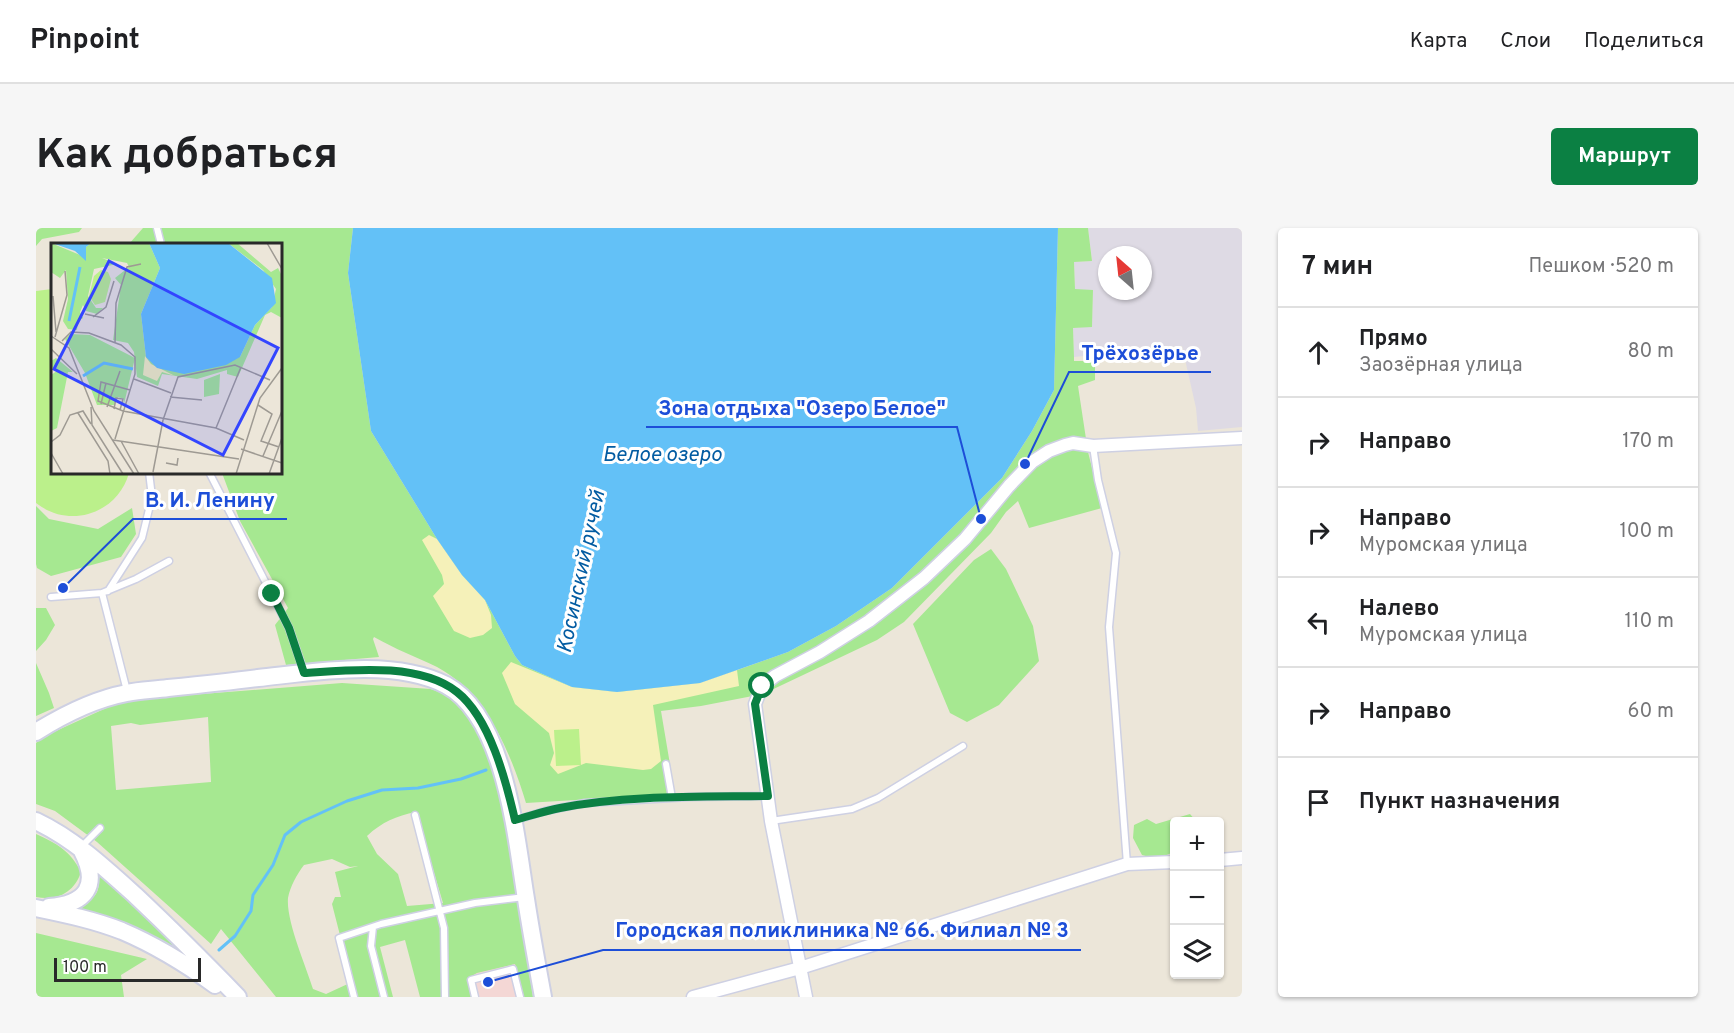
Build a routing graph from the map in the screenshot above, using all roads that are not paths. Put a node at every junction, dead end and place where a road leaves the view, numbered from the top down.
1 (156, 228) edge
2 (161, 243) edge
3 (1242, 438) edge
4 (1093, 446) junction
5 (149, 474) edge
6 (210, 474) edge
7 (169, 561) dead end
8 (105, 592) junction
9 (51, 597) dead end
10 (304, 673) junction
11 (127, 693) junction
12 (36, 732) edge
13 (963, 746) dead end
14 (666, 764) dead end
15 (768, 796) junction
16 (672, 798) junction
17 (415, 815) dead end
18 (515, 820) junction
19 (36, 821) edge
20 (771, 821) junction
21 (100, 828) dead end
22 (80, 848) junction
23 (1242, 858) edge
24 (1224, 860) edge
25 (1170, 862) edge
26 (1127, 864) junction
27 (525, 897) junction
28 (36, 908) edge
29 (440, 911) junction
30 (373, 927) junction
31 (800, 968) junction
32 (232, 997) edge
33 (238, 997) edge
34 (354, 997) edge
35 (384, 997) edge
36 (445, 997) edge
37 (475, 997) edge
38 (520, 997) edge
39 (543, 997) edge
40 (693, 997) edge
41 (806, 997) edge

1 - 2 lane
3 - 4 street
4 - 15 street
4 - 26 lane
5 - 8 lane
6 - 10 lane
7 - 8 lane
8 - 9 lane
8 - 11 lane
10 - 11 street
10 - 18 street
11 - 12 street
13 - 20 lane
14 - 16 lane
15 - 16 lane
15 - 20 street
16 - 18 lane
17 - 29 lane
18 - 27 street
19 - 22 street
20 - 31 street
21 - 22 lane
22 - 28 street
22 - 33 street
23 - 24 street
25 - 26 street
26 - 31 street
27 - 29 lane
27 - 39 street
28 - 32 street
29 - 30 lane
29 - 36 lane
30 - 34 lane
30 - 35 lane
31 - 40 street
31 - 41 street
37 - 38 lane

